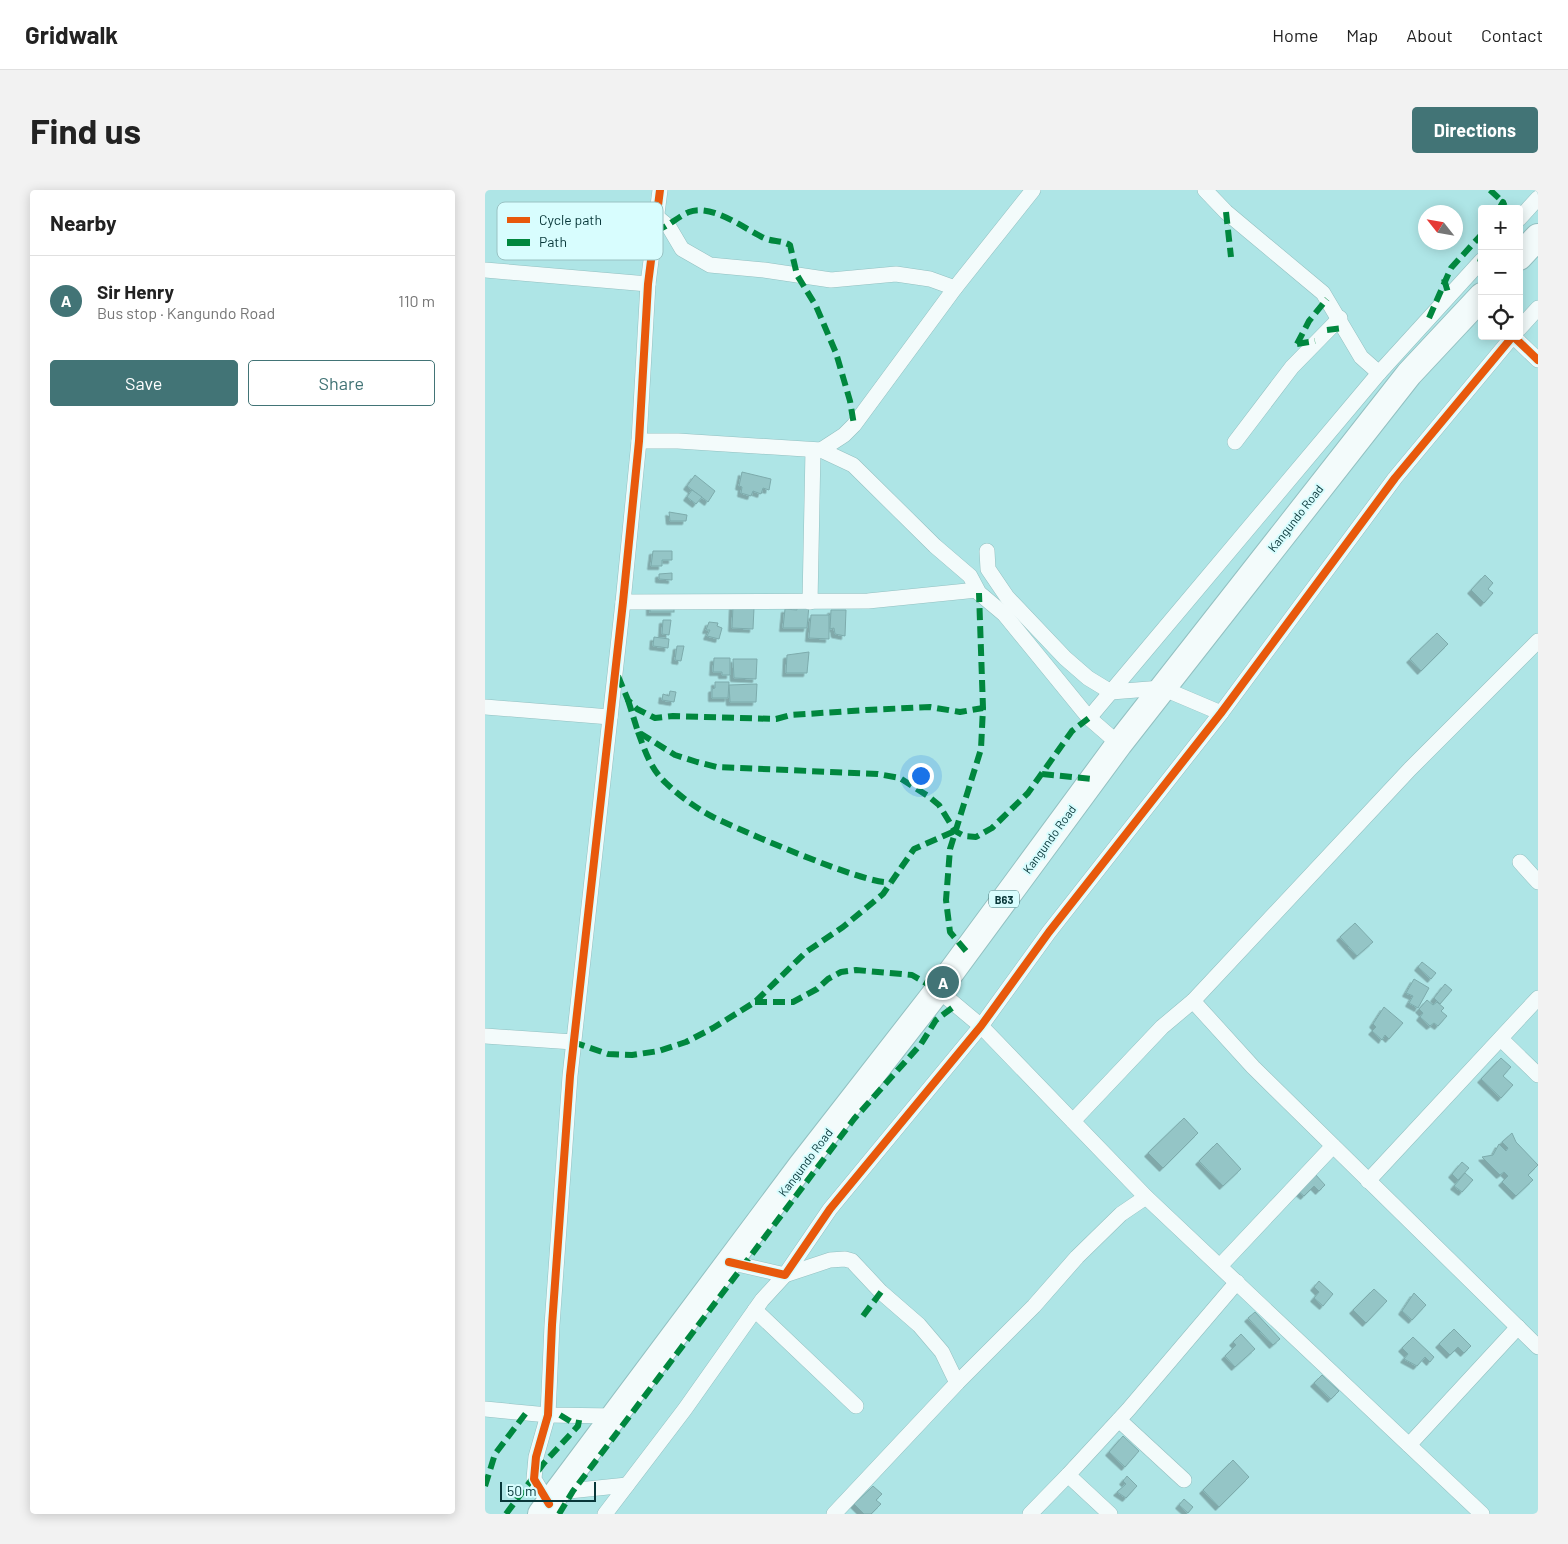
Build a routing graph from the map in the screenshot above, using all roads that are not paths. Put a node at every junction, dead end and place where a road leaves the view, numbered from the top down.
1 (1205, 190) edge
2 (1030, 191) edge
3 (1538, 198) edge
4 (1523, 215) edge
5 (663, 222) edge
6 (1538, 237) edge
7 (1523, 252) edge
8 (651, 260) edge
9 (1478, 264) edge
10 (485, 270) edge
11 (648, 284) junction
12 (955, 288) junction
13 (1478, 300) edge
14 (1538, 308) edge
15 (1340, 318) junction
16 (1523, 325) edge
17 (1538, 360) edge
18 (1379, 373) junction
19 (639, 441) junction
20 (1235, 442) dead end
21 (817, 450) junction
22 (987, 551) dead end
23 (977, 590) junction
24 (623, 602) junction
25 (810, 602) junction
26 (1538, 641) edge
27 (1162, 688) junction
28 (1111, 692) junction
29 (485, 707) edge
30 (1221, 712) junction
31 (610, 717) junction
32 (1089, 718) junction
33 (1119, 744) junction
34 (1520, 862) dead end
35 (1538, 882) edge
36 (938, 990) junction
37 (1538, 998) edge
38 (1193, 1000) junction
39 (981, 1026) junction
40 (485, 1036) edge
41 (1501, 1039) junction
42 (573, 1042) junction
43 (1538, 1075) edge
44 (1073, 1121) junction
45 (1333, 1146) junction
46 (1368, 1181) junction
47 (1145, 1197) junction
48 (729, 1262) junction
49 (1220, 1266) junction
50 (785, 1275) junction
51 (1237, 1282) junction
52 (755, 1310) junction
53 (1518, 1327) junction
54 (1538, 1347) edge
55 (957, 1383) junction
56 (855, 1406) dead end
57 (485, 1408) edge
58 (548, 1415) junction
59 (614, 1416) junction
60 (1119, 1420) junction
61 (1409, 1445) junction
62 (1068, 1475) junction
63 (1184, 1480) dead end
64 (627, 1485) junction
65 (550, 1503) edge
66 (605, 1514) edge
67 (834, 1514) edge
68 (1030, 1514) edge
69 (1110, 1514) edge
70 (1482, 1514) edge

1 - 15 street
2 - 12 street
3 - 4 street
5 - 12 street
6 - 7 highway
8 - 11 street
9 - 18 street
10 - 11 street
11 - 19 street
12 - 21 street
13 - 27 highway, Kangundo Road / B63
14 - 16 street
15 - 18 street
15 - 20 street
17 - 30 street
18 - 28 street
19 - 21 street
19 - 24 street
21 - 23 street
21 - 25 street
22 - 28 street
23 - 25 street
23 - 32 street
24 - 25 street
24 - 31 street
26 - 38 street
27 - 28 street
27 - 30 street
27 - 33 highway, Kangundo Road / B63
28 - 32 street
29 - 31 street
30 - 39 street
31 - 42 street
32 - 33 street
33 - 36 highway, Kangundo Road / B63
34 - 35 street
36 - 39 street
36 - 48 highway, Kangundo Road / B63
37 - 41 street
38 - 44 street
38 - 45 street
39 - 44 street
39 - 50 street
40 - 42 street
41 - 43 street
41 - 46 street
42 - 58 street
44 - 47 street
45 - 46 street
45 - 49 street
46 - 53 street
47 - 49 street
47 - 55 street
48 - 50 street
48 - 59 highway, Kangundo Road / B63
49 - 51 street
50 - 52 street
50 - 55 street
51 - 60 street
51 - 61 street
52 - 56 street
52 - 64 street
53 - 54 street
53 - 61 street
55 - 67 street
57 - 58 street
58 - 59 street
58 - 65 street
59 - 65 highway, Kangundo Road / B63
60 - 62 street
60 - 63 street
61 - 70 street
62 - 68 street
62 - 69 street
64 - 65 street
64 - 66 street

